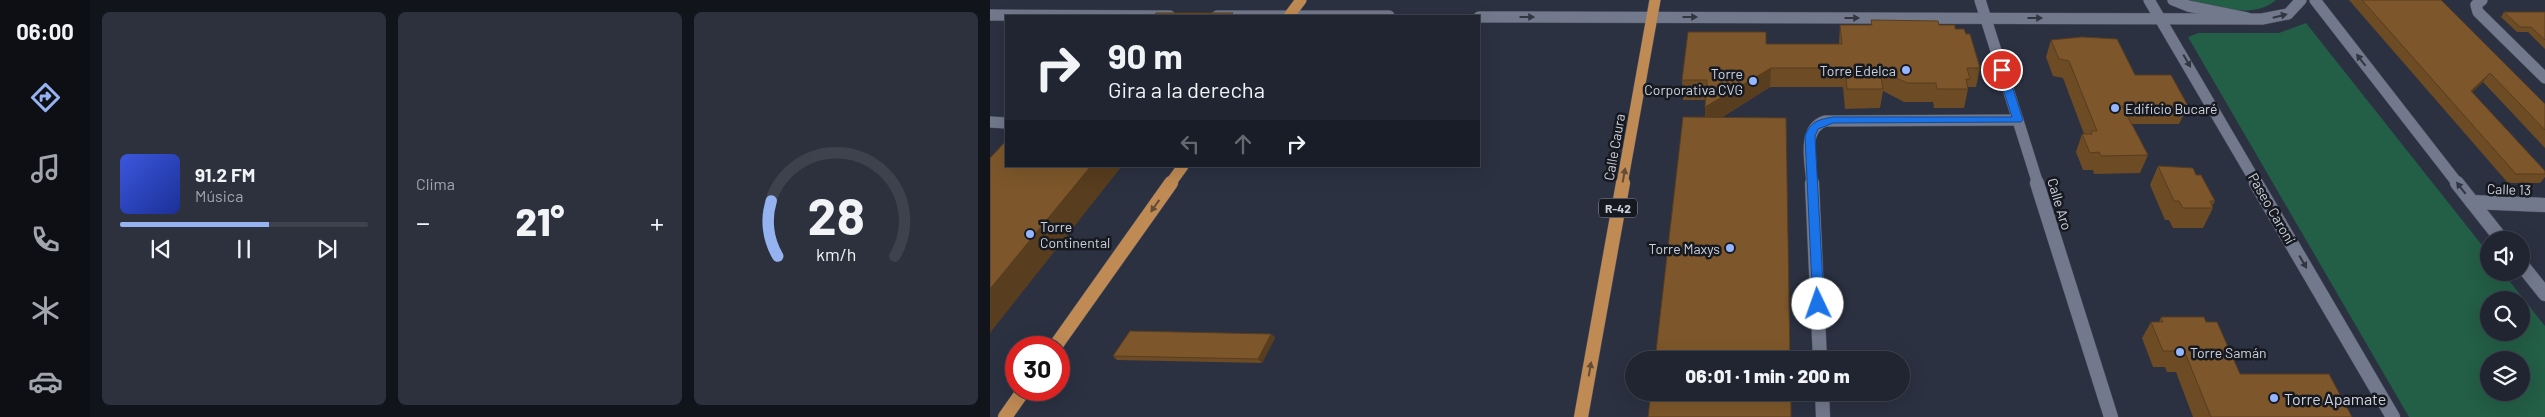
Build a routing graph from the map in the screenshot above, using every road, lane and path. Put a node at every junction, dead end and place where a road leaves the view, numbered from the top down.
1 (1301, 0) edge
2 (1655, 0) edge
3 (1980, 0) edge
4 (2149, 0) edge
5 (2173, 0) edge
6 (2301, 0) edge
7 (2315, 0) edge
8 (2479, 2) edge
9 (990, 15) edge
10 (1005, 15) edge
11 (1291, 15) edge
12 (1480, 16) edge
13 (1652, 17) junction
14 (1986, 18) junction
15 (2162, 18) junction
16 (2247, 18) junction
17 (2545, 78) edge
18 (2018, 120) junction
19 (990, 122) edge
20 (1005, 123) edge
21 (1182, 167) edge
22 (2472, 202) junction
23 (2545, 205) edge
24 (2495, 231) edge
25 (2530, 275) edge
26 (2545, 294) edge
27 (1063, 336) edge
28 (1820, 351) edge
29 (1016, 401) edge
30 (1822, 401) edge
31 (1004, 417) edge
32 (1581, 417) edge
33 (1823, 417) edge
34 (2110, 417) edge
35 (2393, 417) edge

1 - 11 main road
2 - 13 main road, Calle Caura / R-42
3 - 14 street, Calle Aro
4 - 15 street, Paseo Caroní
5 - 16 street
16 -> 6 street
22 -> 7 street
8 - 17 street
9 - 10 street
12 -> 13 street
13 -> 14 street
32 -> 13 main road, Calle Caura / R-42
14 -> 15 street
14 - 18 street, Calle Aro
15 - 16 street
15 -> 35 street, Paseo Caroní
18 - 28 street
18 - 34 street, Calle Aro
19 - 20 street
21 -> 27 main road
22 - 23 street, Calle 13
22 - 24 street
25 - 26 street
29 - 31 main road
30 - 33 street

